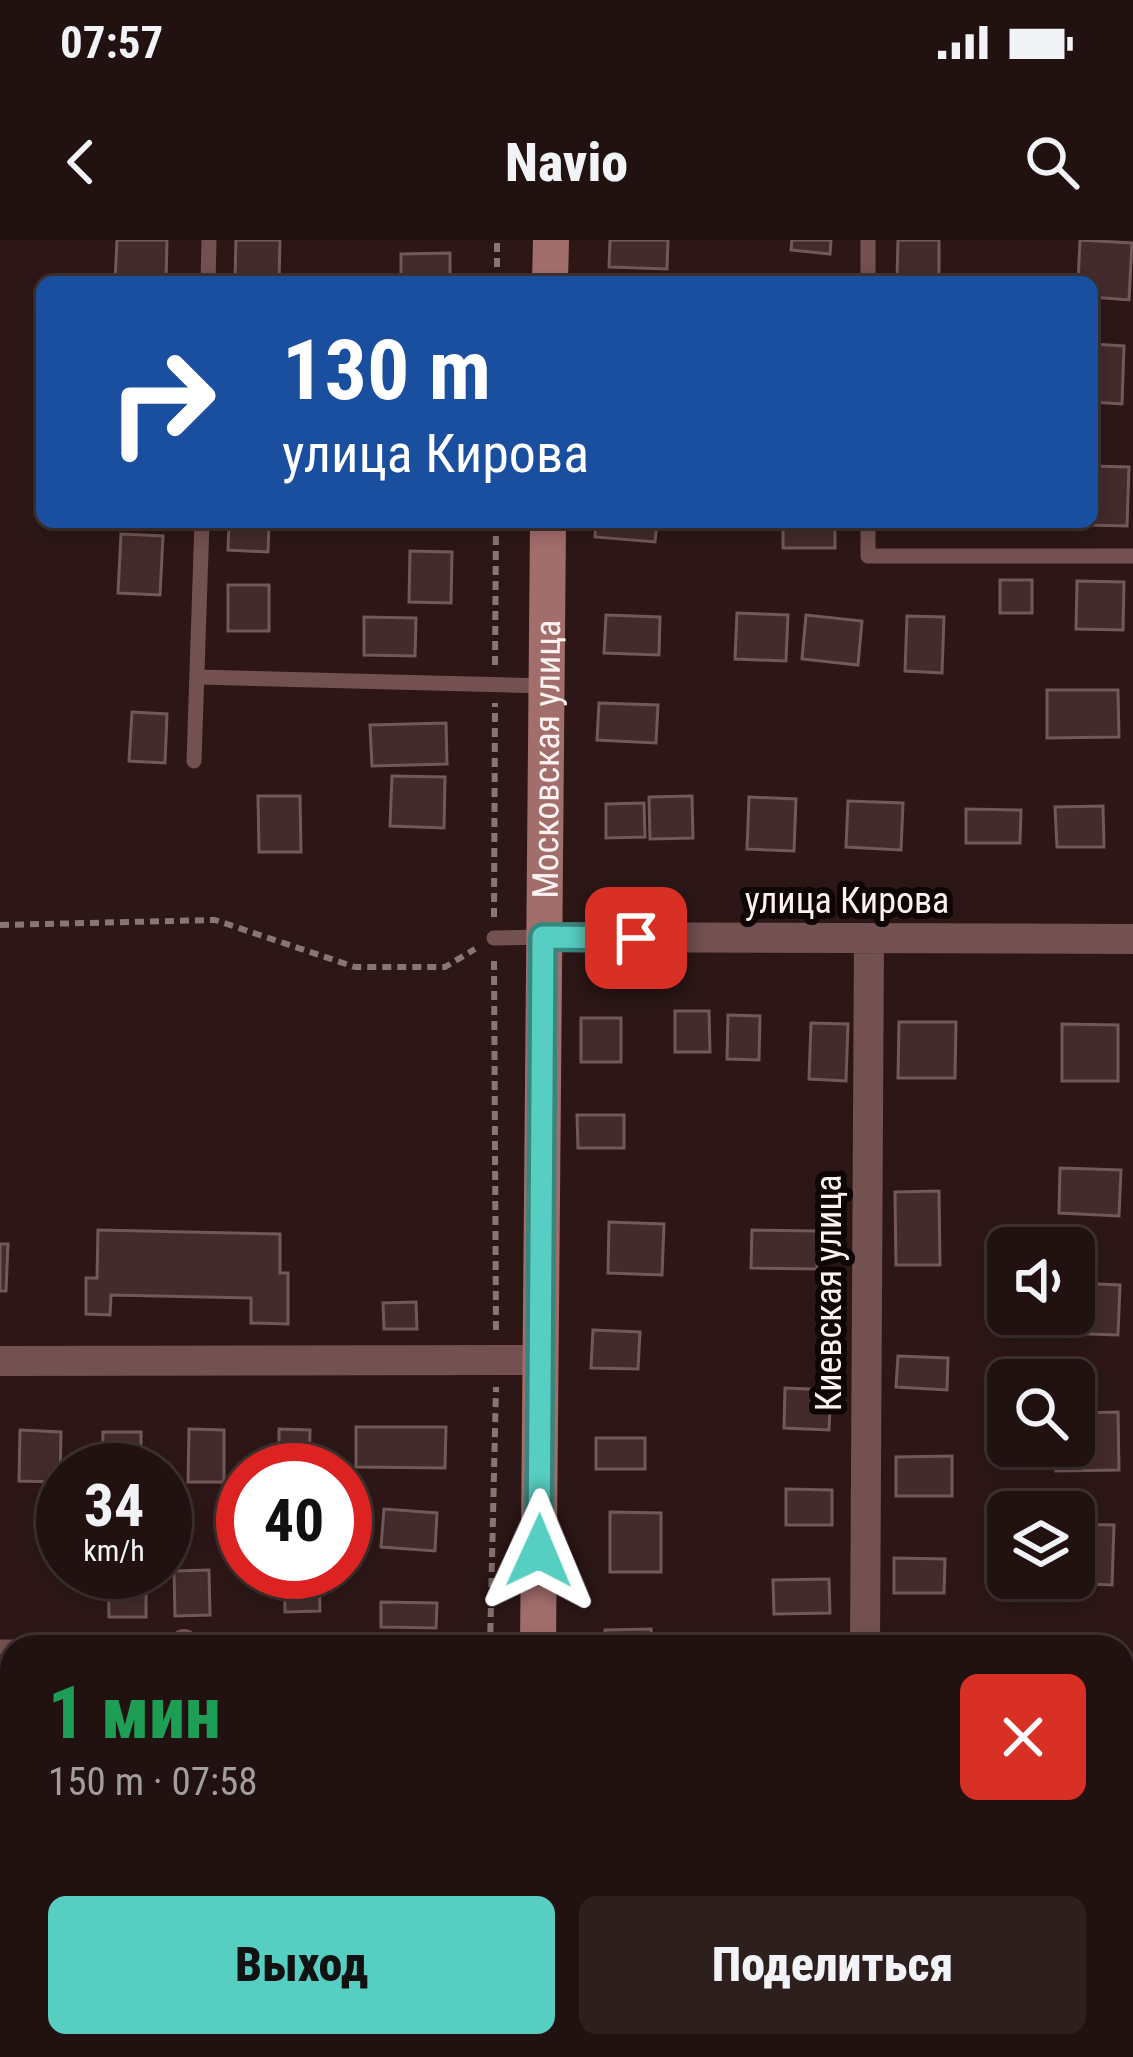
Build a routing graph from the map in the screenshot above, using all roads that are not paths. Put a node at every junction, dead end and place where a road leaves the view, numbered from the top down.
1 (209, 240) edge
2 (550, 240) edge
3 (868, 240) edge
4 (208, 276) edge
5 (550, 276) edge
6 (868, 276) edge
7 (202, 528) edge
8 (548, 528) edge
9 (868, 528) edge
10 (1133, 556) edge
11 (197, 677) junction
12 (547, 686) junction
13 (194, 761) dead end
14 (543, 937) junction
15 (494, 938) road end
16 (1133, 939) edge
17 (869, 940) junction
18 (541, 1360) junction
19 (0, 1361) edge
20 (538, 1635) edge
21 (865, 1635) edge

1 - 4 lane
2 - 5 street
3 - 6 lane
7 - 11 lane
8 - 12 street, Московская улица
9 - 10 lane
11 - 12 lane
11 - 13 lane
12 - 14 street, Московская улица
14 - 15 lane, улица Кирова
14 - 17 street, улица Кирова
14 - 18 street, Московская улица
16 - 17 street, улица Кирова
17 - 21 street, Киевская улица
18 - 19 street
18 - 20 street, Московская улица

